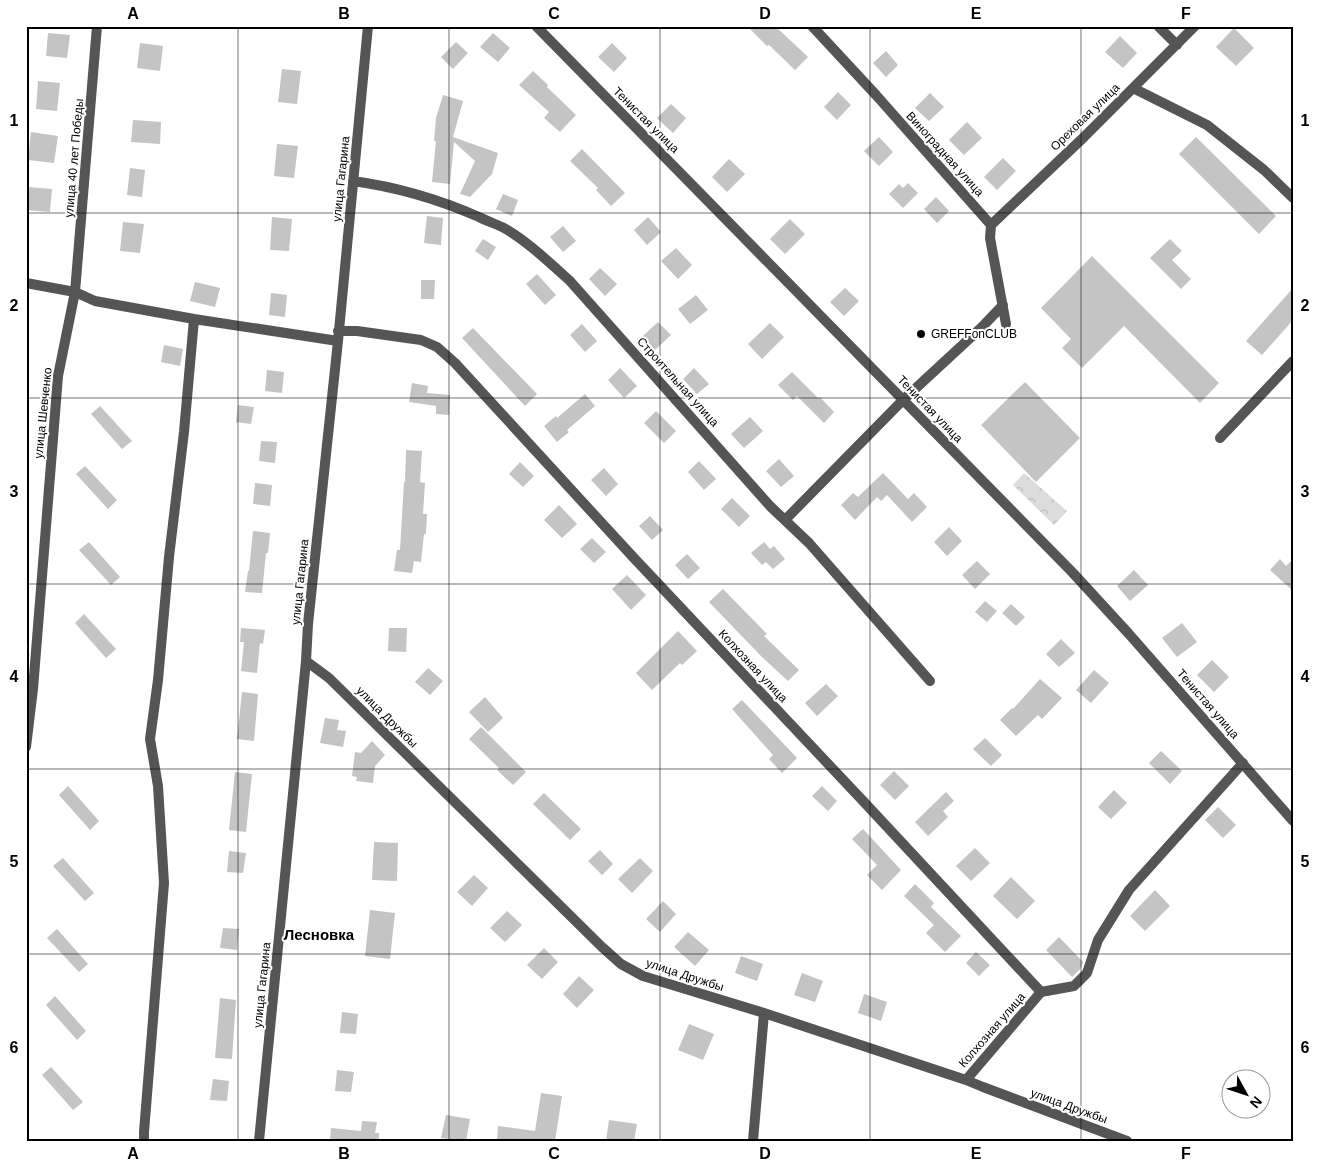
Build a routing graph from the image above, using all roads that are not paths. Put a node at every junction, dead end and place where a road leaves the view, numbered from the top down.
1 (97, 26) edge
2 (368, 26) edge
3 (536, 26) edge
4 (812, 26) edge
5 (1158, 26) edge
6 (1195, 26) edge
7 (1176, 45) junction
8 (1133, 88) junction
9 (353, 181) junction
10 (1293, 198) edge
11 (991, 225) junction
12 (26, 283) edge
13 (75, 292) junction
14 (1003, 304) junction
15 (194, 319) junction
16 (1006, 324) dead end
17 (338, 336) junction
18 (1293, 360) edge
19 (903, 400) junction
20 (1220, 438) dead end
21 (785, 520) junction
22 (306, 661) junction
23 (930, 681) dead end
24 (26, 747) edge
25 (1243, 763) junction
26 (1293, 821) edge
27 (1041, 992) junction
28 (764, 1014) junction
29 (966, 1080) junction
30 (144, 1141) edge
31 (259, 1141) edge
32 (753, 1141) edge
33 (1127, 1141) edge

1 - 13 street, улица 40 лет Победы
2 - 9 street, улица Гагарина
3 - 19 street, Тенистая улица
4 - 11 street, Виноградная улица
5 - 7 street
6 - 7 street, Ореховая улица
7 - 8 street, Ореховая улица
8 - 10 street
8 - 11 street, Ореховая улица
9 - 17 street, улица Гагарина
9 - 21 street, Строительная улица
11 - 14 street
12 - 13 street, Колхозная улица
13 - 15 street, Колхозная улица
13 - 24 street, улица Шевченко
14 - 16 street
14 - 19 street
15 - 17 street, Колхозная улица
15 - 30 street
17 - 22 street, улица Гагарина
17 - 27 street, Колхозная улица
18 - 20 street
19 - 21 street
19 - 25 street, Тенистая улица
21 - 23 street, Строительная улица
22 - 28 street, улица Дружбы
22 - 31 street, улица Гагарина
25 - 26 street, Тенистая улица
25 - 27 street
27 - 29 street, Колхозная улица
28 - 29 street, улица Дружбы
28 - 32 street
29 - 33 street, улица Дружбы

